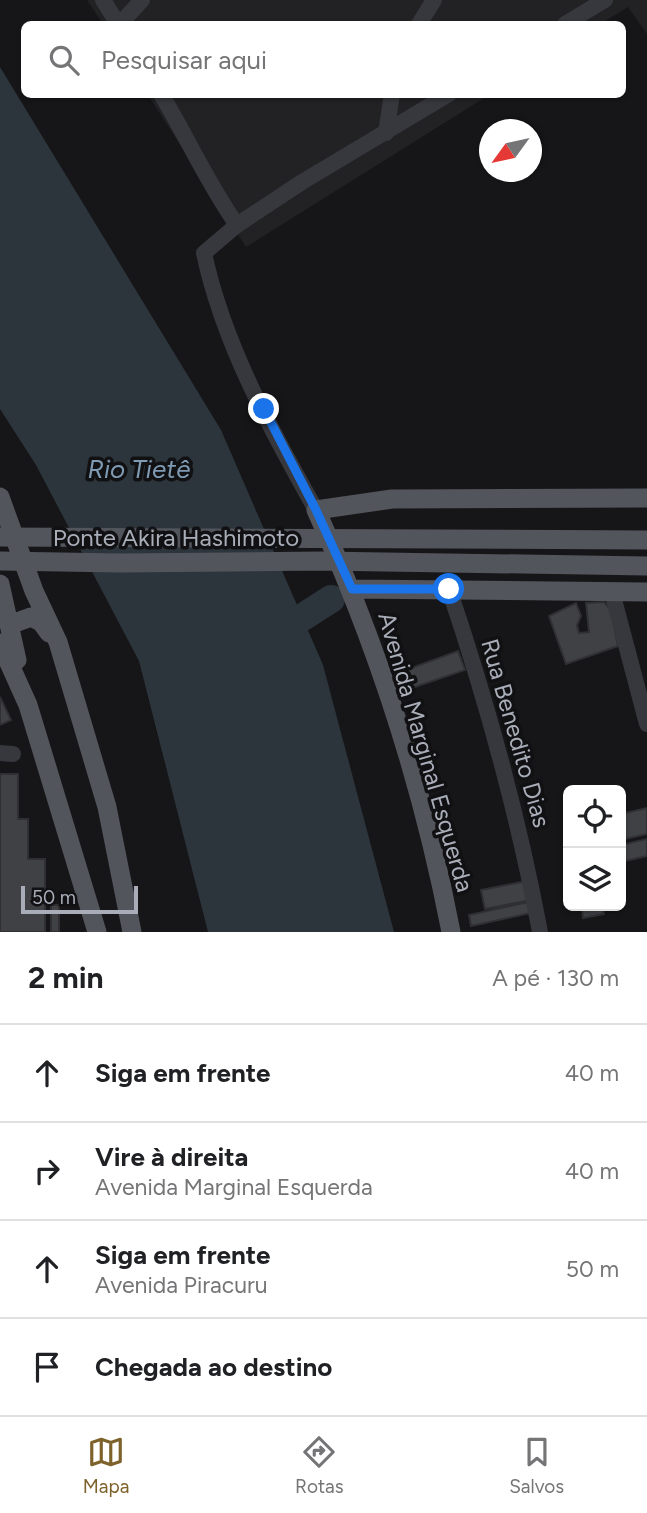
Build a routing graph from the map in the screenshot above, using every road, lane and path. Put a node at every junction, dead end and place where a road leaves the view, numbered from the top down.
1 (103, 0) edge
2 (142, 0) edge
3 (434, 0) edge
4 (605, 0) edge
5 (117, 21) edge
6 (122, 21) edge
7 (421, 21) edge
8 (570, 21) edge
9 (162, 98) edge
10 (391, 98) edge
11 (443, 98) edge
12 (386, 133) junction
13 (237, 225) junction
14 (0, 497) edge
15 (647, 498) edge
16 (316, 510) junction
17 (0, 537) edge
18 (647, 540) edge
19 (0, 561) edge
20 (647, 566) edge
21 (0, 584) edge
22 (352, 589) junction
23 (395, 589) junction
24 (449, 589) junction
25 (612, 592) junction
26 (647, 592) edge
27 (9, 625) junction
28 (367, 631) junction
29 (0, 643) edge
30 (78, 713) junction
31 (33, 722) junction
32 (647, 724) edge
33 (97, 932) edge
34 (132, 932) edge
35 (451, 932) edge
36 (540, 932) edge

1 - 5 street
2 - 6 street
3 - 7 street
4 - 8 street
9 - 13 street
10 - 12 street
11 - 12 street
12 - 13 street
13 - 16 street
14 - 30 main road
15 - 16 main road
16 - 22 main road, Avenida Marginal Esquerda
17 - 18 main road, Ponte Akira Hashimoto, bridge
19 - 20 main road, Ponte Akira Hashimoto, bridge
21 - 27 main road
22 - 23 main road
22 - 28 main road, Avenida Marginal Esquerda
23 - 24 main road
23 - 28 main road
24 - 25 main road
24 - 36 street, Rua Benedito Dias
25 - 26 main road
25 - 32 street
27 - 30 main road
27 - 31 main road
28 - 35 main road, Avenida Marginal Esquerda
29 - 31 main road
30 - 34 main road
31 - 33 main road

